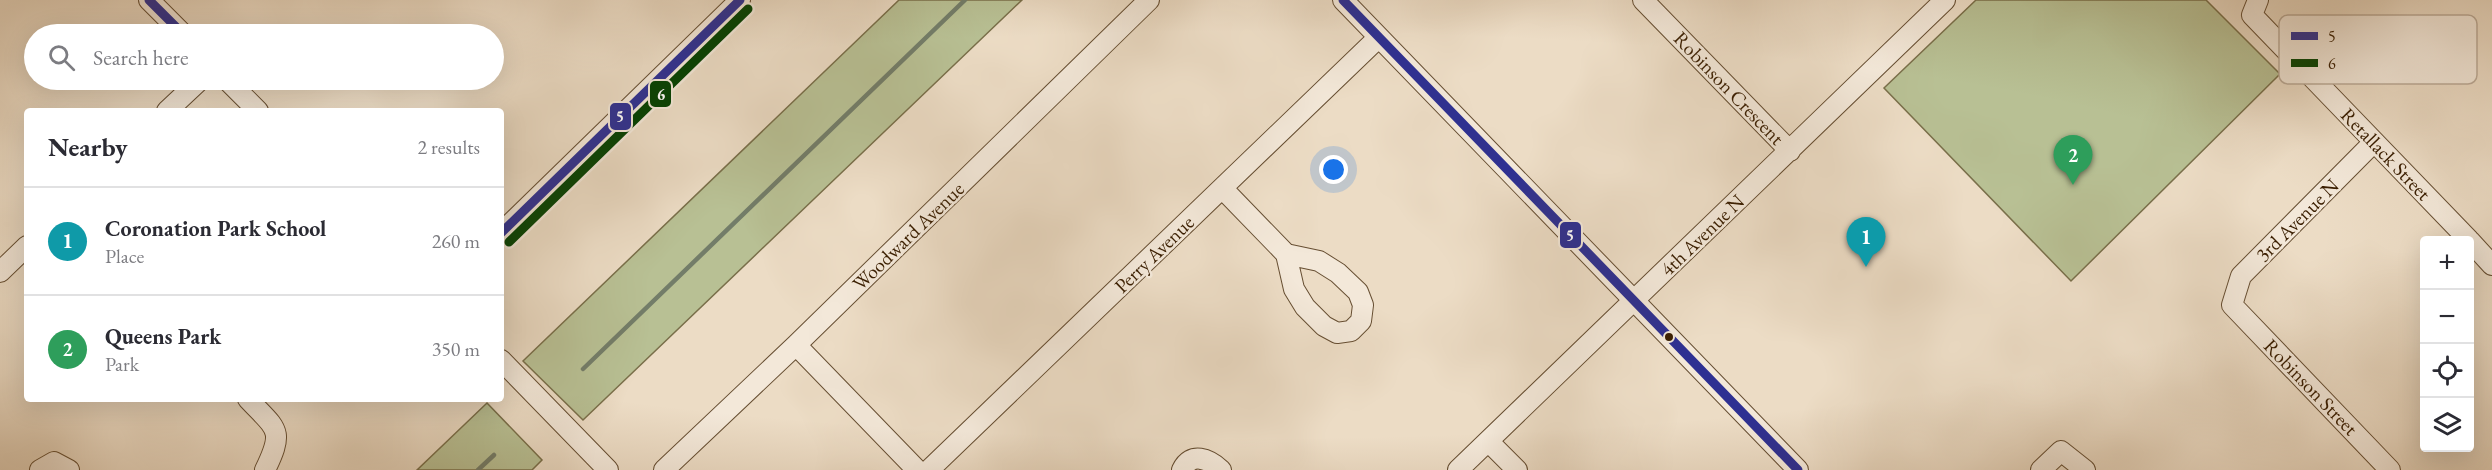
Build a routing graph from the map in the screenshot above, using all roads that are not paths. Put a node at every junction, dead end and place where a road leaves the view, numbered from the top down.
1 (149, 0) edge
2 (740, 0) edge
3 (1149, 0) edge
4 (1343, 0) edge
5 (1643, 0) edge
6 (1944, 0) edge
7 (2255, 8) edge
8 (173, 24) edge
9 (2279, 35) edge
10 (1378, 38) junction
11 (2322, 84) edge
12 (189, 90) edge
13 (237, 90) edge
14 (170, 108) edge
15 (255, 108) edge
16 (2374, 142) junction
17 (1790, 150) junction
18 (1223, 189) junction
19 (504, 230) edge
20 (2464, 236) edge
21 (2474, 246) edge
22 (24, 249) edge
23 (1286, 254) dead end
24 (2492, 265) edge
25 (0, 272) edge
26 (1634, 300) junction
27 (2232, 305) joint
28 (796, 345) junction
29 (504, 363) edge
30 (251, 402) edge
31 (1488, 441) junction
32 (40, 470) edge
33 (69, 470) edge
34 (265, 470) edge
35 (608, 470) edge
36 (664, 470) edge
37 (917, 470) edge
38 (929, 470) edge
39 (1182, 470) edge
40 (1221, 470) edge
41 (1458, 470) edge
42 (1517, 470) edge
43 (1798, 470) edge
44 (2041, 470) edge
45 (2085, 470) edge
46 (2390, 470) edge

1 - 8 street
2 - 19 street
3 - 28 street, Woodward Avenue
4 - 10 street
5 - 17 street, Robinson Crescent
6 - 17 street, 4th Avenue N
7 - 9 street, Retallack Street
10 - 18 street, Perry Avenue
10 - 26 street
11 - 16 street, Retallack Street
12 - 14 street
13 - 15 street
16 - 20 street, Retallack Street
16 - 27 street, 3rd Avenue N
17 - 26 street, 4th Avenue N
18 - 23 street
18 - 38 street, Perry Avenue
21 - 24 street, Retallack Street
22 - 25 street
26 - 31 street, 4th Avenue N
26 - 43 street
27 - 46 street, Robinson Street
28 - 36 street, Woodward Avenue
28 - 37 street
29 - 35 street
30 - 34 street
31 - 41 street, 4th Avenue N
31 - 42 street
32 - 33 street
39 - 40 street
44 - 45 street

